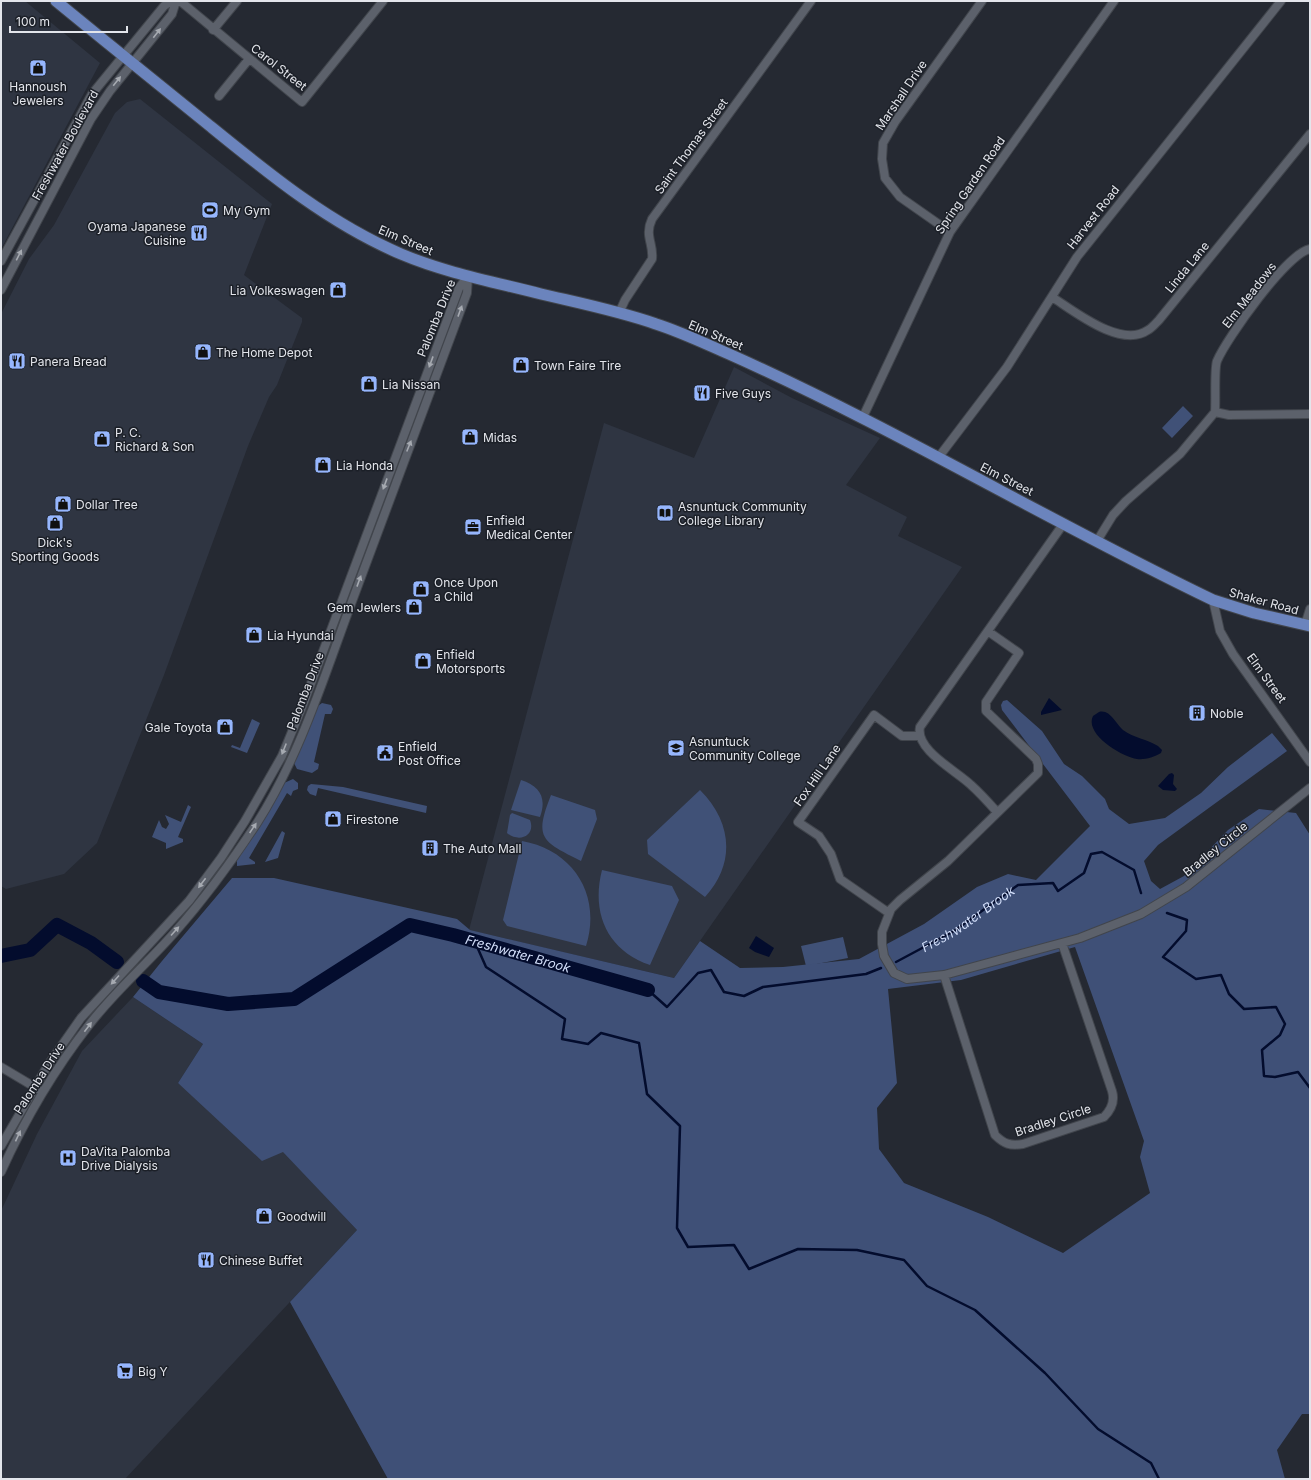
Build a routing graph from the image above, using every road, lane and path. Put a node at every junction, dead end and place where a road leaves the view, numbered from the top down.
1 (56, 1) edge
2 (171, 1) edge
3 (176, 1) edge
4 (180, 1) edge
5 (236, 1) edge
6 (383, 1) edge
7 (811, 1) edge
8 (982, 1) edge
9 (1114, 1) edge
10 (1281, 1) edge
11 (213, 30) junction
12 (123, 56) junction
13 (249, 59) junction
14 (132, 63) junction
15 (219, 96) dead end
16 (1310, 134) edge
17 (950, 232) junction
18 (1310, 249) edge
19 (1, 260) edge
20 (468, 276) junction
21 (1, 290) edge
22 (1052, 298) junction
23 (619, 313) junction
24 (1215, 412) junction
25 (1310, 414) edge
26 (862, 419) junction
27 (938, 458) junction
28 (1064, 523) junction
29 (1097, 541) junction
30 (1212, 600) junction
31 (1310, 609) edge
32 (346, 617) junction
33 (334, 621) junction
34 (1307, 625) edge
35 (989, 632) junction
36 (920, 736) junction
37 (1310, 762) edge
38 (275, 768) junction
39 (285, 772) junction
40 (1310, 788) edge
41 (997, 812) junction
42 (214, 867) junction
43 (223, 873) junction
44 (889, 913) junction
45 (1062, 943) junction
46 (944, 975) junction
47 (100, 998) junction
48 (106, 1004) junction
49 (1, 1067) edge
50 (34, 1086) junction
51 (44, 1092) junction
52 (1, 1146) edge
53 (1, 1172) edge

1 - 12 main road, Elm Street
2 - 12 street, Freshwater Boulevard
14 -> 3 street, Freshwater Boulevard
4 - 11 street, Carol Street
5 - 11 street
6 - 13 street, Carol Street
7 - 23 street, Saint Thomas Street
8 - 17 street, Marshall Drive
9 - 17 street, Spring Garden Road
10 - 22 street, Harvest Road
11 - 13 street, Carol Street
12 - 14 main road, Elm Street
12 - 19 street, Freshwater Boulevard
13 - 15 street
14 - 20 main road, Elm Street
21 -> 14 street, Freshwater Boulevard
16 - 22 street, Linda Lane
17 - 26 street, Spring Garden Road
18 - 24 street, Elm Meadows
20 - 23 main road, Elm Street
32 -> 20 street, Palomba Drive
20 -> 33 street, Palomba Drive
22 - 27 street, Harvest Road
23 - 26 main road, Elm Street
24 - 25 street
24 - 29 street
26 - 27 main road, Elm Street
27 - 28 main road, Elm Street
28 - 29 main road, Elm Street
28 - 35 street
29 - 30 main road, Elm Street
30 - 34 main road, Shaker Road
30 - 37 street, Elm Street
31 - 34 street
32 - 33 street
32 - 39 street, Palomba Drive
33 -> 38 street, Palomba Drive
35 - 36 street
35 - 41 street
36 - 41 street
36 - 44 street, Fox Hill Lane
38 - 39 street
38 - 42 street, Palomba Drive
43 -> 39 street, Palomba Drive
40 - 45 street, Bradley Circle
41 - 44 street
42 - 43 street
42 -> 47 street, Palomba Drive
48 -> 43 street, Palomba Drive
44 - 46 street, Bradley Circle
45 - 46 street, Bradley Circle
45 - 46 street, Bradley Circle
47 - 48 street
47 - 50 street, Palomba Drive
51 -> 48 street, Palomba Drive
49 - 50 street
50 - 51 street
50 - 52 street, Palomba Drive
53 -> 51 street, Palomba Drive

